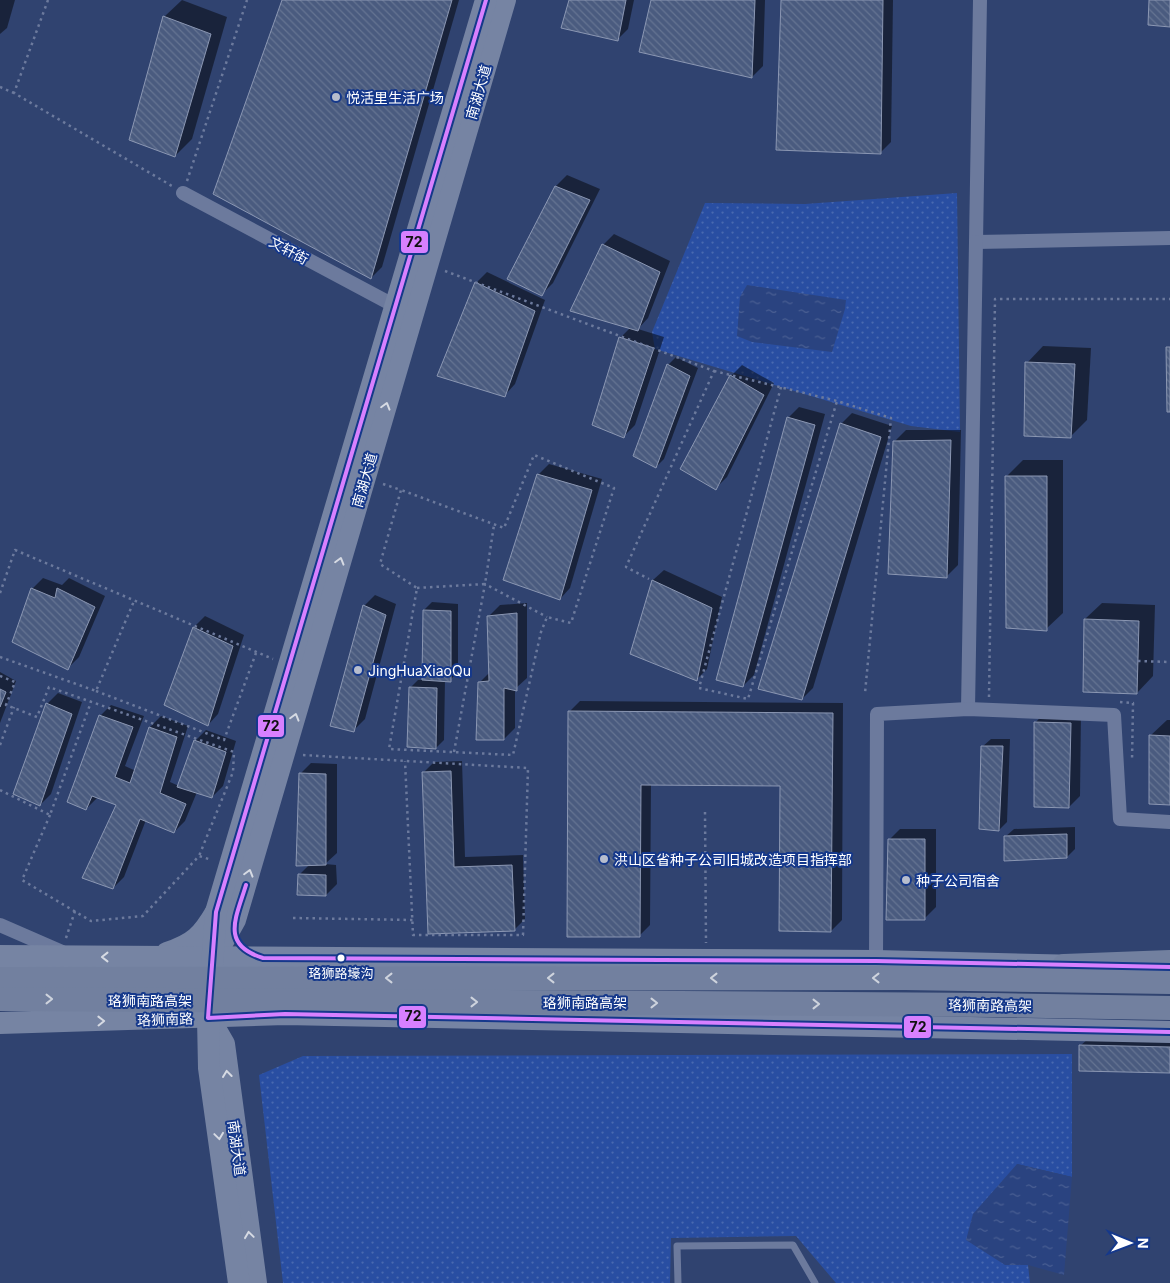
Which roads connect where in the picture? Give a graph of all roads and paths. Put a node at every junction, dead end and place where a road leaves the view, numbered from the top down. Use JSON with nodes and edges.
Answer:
{"nodes":[{"id":1,"x":48,"y":0,"type":"edge"},
{"id":2,"x":247,"y":0,"type":"edge"},
{"id":3,"x":486,"y":0,"type":"edge"},
{"id":4,"x":505,"y":0,"type":"edge"},
{"id":5,"x":980,"y":0,"type":"edge"},
{"id":6,"x":0,"y":87,"type":"edge"},
{"id":7,"x":14,"y":93,"type":"junction"},
{"id":8,"x":183,"y":193,"type":"junction"},
{"id":9,"x":1170,"y":238,"type":"edge"},
{"id":10,"x":976,"y":242,"type":"junction"},
{"id":11,"x":428,"y":264,"type":"junction"},
{"id":12,"x":1170,"y":299,"type":"edge"},
{"id":13,"x":395,"y":306,"type":"junction"},
{"id":14,"x":714,"y":371,"type":"junction"},
{"id":15,"x":781,"y":387,"type":"junction"},
{"id":16,"x":837,"y":401,"type":"junction"},
{"id":17,"x":364,"y":479,"type":"junction"},
{"id":18,"x":401,"y":490,"type":"junction"},
{"id":19,"x":494,"y":525,"type":"junction"},
{"id":20,"x":649,"y":579,"type":"dead end"},
{"id":21,"x":484,"y":584,"type":"junction"},
{"id":22,"x":417,"y":588,"type":"junction"},
{"id":23,"x":0,"y":592,"type":"edge"},
{"id":24,"x":134,"y":601,"type":"junction"},
{"id":25,"x":547,"y":616,"type":"junction"},
{"id":26,"x":256,"y":653,"type":"junction"},
{"id":27,"x":0,"y":657,"type":"edge"},
{"id":28,"x":1138,"y":661,"type":"dead end"},
{"id":29,"x":1170,"y":662,"type":"edge"},
{"id":30,"x":289,"y":664,"type":"junction"},
{"id":31,"x":0,"y":676,"type":"edge"},
{"id":32,"x":96,"y":691,"type":"junction"},
{"id":33,"x":865,"y":693,"type":"dead end"},
{"id":34,"x":998,"y":697,"type":"dead end"},
{"id":35,"x":91,"y":702,"type":"junction"},
{"id":36,"x":1114,"y":702,"type":"dead end"},
{"id":37,"x":14,"y":707,"type":"junction"},
{"id":38,"x":968,"y":709,"type":"junction"},
{"id":39,"x":0,"y":745,"type":"edge"},
{"id":40,"x":454,"y":752,"type":"junction"},
{"id":41,"x":284,"y":754,"type":"junction"},
{"id":42,"x":405,"y":761,"type":"junction"},
{"id":43,"x":1132,"y":770,"type":"dead end"},
{"id":44,"x":0,"y":790,"type":"edge"},
{"id":45,"x":705,"y":812,"type":"dead end"},
{"id":46,"x":50,"y":815,"type":"junction"},
{"id":47,"x":1170,"y":822,"type":"edge"},
{"id":48,"x":199,"y":856,"type":"junction"},
{"id":49,"x":229,"y":867,"type":"junction"},
{"id":50,"x":75,"y":911,"type":"junction"},
{"id":51,"x":226,"y":916,"type":"junction"},
{"id":52,"x":293,"y":918,"type":"dead end"},
{"id":53,"x":413,"y":920,"type":"junction"},
{"id":54,"x":0,"y":925,"type":"edge"},
{"id":55,"x":67,"y":954,"type":"junction"},
{"id":56,"x":0,"y":956,"type":"edge"},
{"id":57,"x":154,"y":957,"type":"junction"},
{"id":58,"x":214,"y":957,"type":"junction"},
{"id":59,"x":263,"y":958,"type":"junction"},
{"id":60,"x":706,"y":960,"type":"junction"},
{"id":61,"x":876,"y":961,"type":"junction"},
{"id":62,"x":1170,"y":962,"type":"edge"},
{"id":63,"x":1170,"y":967,"type":"edge"},
{"id":64,"x":905,"y":978,"type":"junction"},
{"id":65,"x":0,"y":979,"type":"edge"},
{"id":66,"x":1170,"y":982,"type":"edge"},
{"id":67,"x":0,"y":999,"type":"edge"},
{"id":68,"x":1170,"y":1008,"type":"edge"},
{"id":69,"x":284,"y":1014,"type":"junction"},
{"id":70,"x":208,"y":1018,"type":"junction"},
{"id":71,"x":0,"y":1023,"type":"edge"},
{"id":72,"x":1170,"y":1032,"type":"edge"},
{"id":73,"x":224,"y":1044,"type":"junction"},
{"id":74,"x":239,"y":1283,"type":"edge"},
{"id":75,"x":256,"y":1283,"type":"edge"},
{"id":76,"x":678,"y":1283,"type":"edge"},
{"id":77,"x":815,"y":1283,"type":"edge"}],
"edges":[{"from":1,"to":7,"type":"path"},
{"from":2,"to":8,"type":"path"},
{"from":3,"to":13,"type":"main road","name":"南湖大道"},
{"from":4,"to":11,"type":"main road","name":"南湖大道"},
{"from":5,"to":10,"type":"street"},
{"from":6,"to":7,"type":"path"},
{"from":7,"to":8,"type":"path"},
{"from":8,"to":13,"type":"street","name":"文轩街"},
{"from":9,"to":10,"type":"street"},
{"from":10,"to":38,"type":"street"},
{"from":11,"to":14,"type":"path"},
{"from":17,"to":11,"type":"main road","name":"南湖大道","one_way":true},
{"from":12,"to":34,"type":"path"},
{"from":13,"to":30,"type":"main road","name":"南湖大道"},
{"from":14,"to":15,"type":"path"},
{"from":14,"to":20,"type":"path"},
{"from":15,"to":16,"type":"path"},
{"from":15,"to":16,"type":"path"},
{"from":16,"to":33,"type":"path"},
{"from":17,"to":18,"type":"path"},
{"from":41,"to":17,"type":"main road","name":"南湖大道","one_way":true},
{"from":18,"to":19,"type":"path"},
{"from":18,"to":22,"type":"path"},
{"from":19,"to":21,"type":"path"},
{"from":19,"to":25,"type":"path"},
{"from":21,"to":22,"type":"path"},
{"from":21,"to":25,"type":"path"},
{"from":21,"to":40,"type":"path"},
{"from":22,"to":40,"type":"path"},
{"from":23,"to":24,"type":"path"},
{"from":24,"to":26,"type":"path"},
{"from":24,"to":32,"type":"path"},
{"from":25,"to":40,"type":"path"},
{"from":26,"to":30,"type":"path"},
{"from":26,"to":32,"type":"path"},
{"from":27,"to":32,"type":"path"},
{"from":28,"to":29,"type":"path"},
{"from":30,"to":49,"type":"main road","name":"南湖大道"},
{"from":31,"to":37,"type":"path"},
{"from":35,"to":37,"type":"path"},
{"from":35,"to":46,"type":"path"},
{"from":35,"to":48,"type":"path"},
{"from":36,"to":43,"type":"path"},
{"from":37,"to":39,"type":"path"},
{"from":38,"to":47,"type":"street"},
{"from":38,"to":61,"type":"street"},
{"from":41,"to":42,"type":"path"},
{"from":51,"to":41,"type":"main road","name":"南湖大道","one_way":true},
{"from":42,"to":53,"type":"path"},
{"from":42,"to":53,"type":"path"},
{"from":44,"to":46,"type":"path"},
{"from":45,"to":60,"type":"path"},
{"from":46,"to":50,"type":"path"},
{"from":48,"to":49,"type":"path"},
{"from":48,"to":50,"type":"path"},
{"from":49,"to":51,"type":"main road","name":"南湖大道"},
{"from":50,"to":55,"type":"path"},
{"from":51,"to":57,"type":"main road"},
{"from":51,"to":58,"type":"main road","name":"南湖大道"},
{"from":51,"to":59,"type":"main road"},
{"from":52,"to":53,"type":"path"},
{"from":54,"to":55,"type":"street"},
{"from":55,"to":56,"type":"main road"},
{"from":57,"to":55,"type":"main road","one_way":true},
{"from":57,"to":58,"type":"main road"},
{"from":58,"to":59,"type":"main road"},
{"from":58,"to":70,"type":"main road","name":"南湖大道"},
{"from":59,"to":60,"type":"main road"},
{"from":60,"to":61,"type":"main road"},
{"from":61,"to":63,"type":"main road"},
{"from":62,"to":64,"type":"highway"},
{"from":64,"to":65,"type":"highway","name":"珞狮南路高架","one_way":true},
{"from":64,"to":66,"type":"highway","name":"珞狮南路高架"},
{"from":67,"to":68,"type":"highway","name":"珞狮南路高架","one_way":true},
{"from":69,"to":70,"type":"main road","name":"珞狮南路"},
{"from":69,"to":72,"type":"main road","name":"珞狮南路"},
{"from":69,"to":73,"type":"main road"},
{"from":71,"to":70,"type":"main road","name":"珞狮南路","one_way":true},
{"from":70,"to":73,"type":"main road","name":"南湖大道"},
{"from":70,"to":74,"type":"main road","name":"南湖大道","one_way":true},
{"from":75,"to":73,"type":"main road","name":"南湖大道","one_way":true},
{"from":76,"to":77,"type":"lane"}]}
